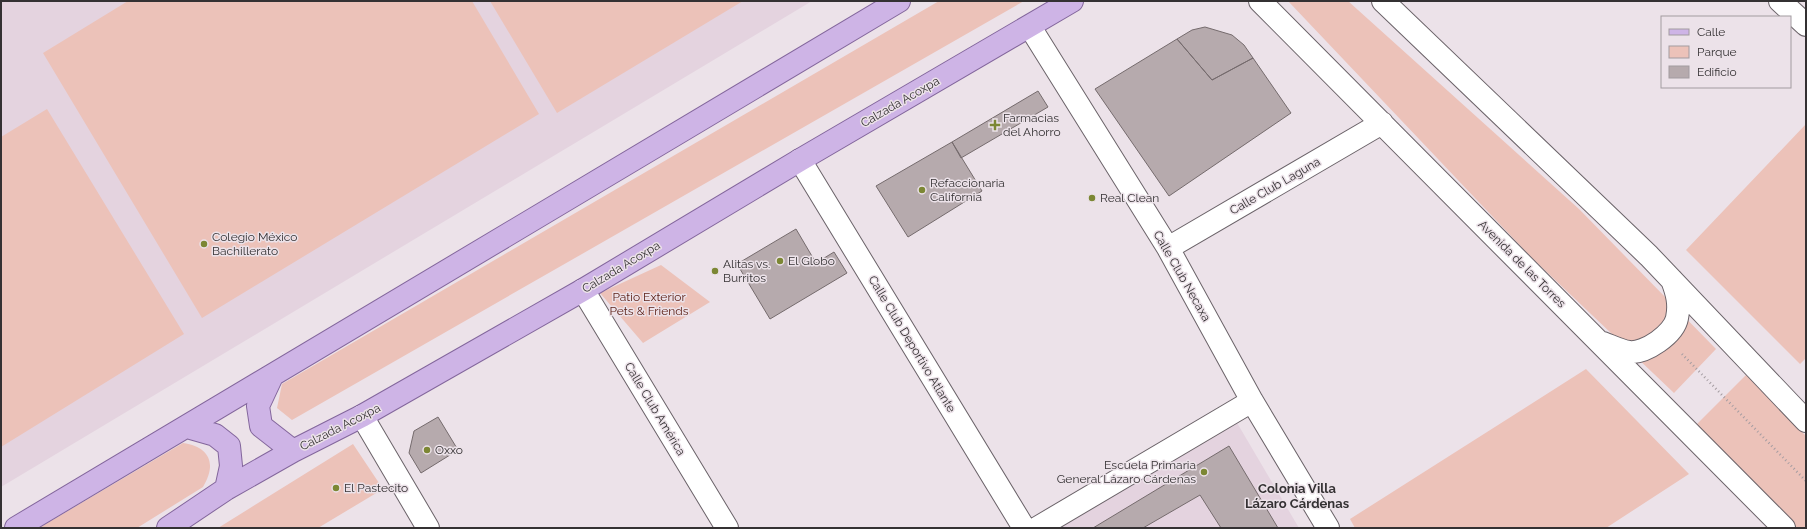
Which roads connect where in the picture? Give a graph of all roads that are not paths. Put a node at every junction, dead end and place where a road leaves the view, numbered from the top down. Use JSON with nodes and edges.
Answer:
{"nodes":[{"id":1,"x":899,"y":1,"type":"edge"},
{"id":2,"x":1072,"y":1,"type":"edge"},
{"id":3,"x":1260,"y":1,"type":"edge"},
{"id":4,"x":1382,"y":1,"type":"edge"},
{"id":5,"x":1780,"y":1,"type":"edge"},
{"id":6,"x":1806,"y":25,"type":"edge"},
{"id":7,"x":1030,"y":27,"type":"junction"},
{"id":8,"x":1382,"y":123,"type":"junction"},
{"id":9,"x":800,"y":160,"type":"junction"},
{"id":10,"x":1168,"y":248,"type":"junction"},
{"id":11,"x":1672,"y":280,"type":"junction"},
{"id":12,"x":583,"y":290,"type":"junction"},
{"id":13,"x":1598,"y":341,"type":"junction"},
{"id":14,"x":272,"y":376,"type":"junction"},
{"id":15,"x":1252,"y":401,"type":"junction"},
{"id":16,"x":362,"y":416,"type":"junction"},
{"id":17,"x":1806,"y":421,"type":"edge"},
{"id":18,"x":187,"y":427,"type":"junction"},
{"id":19,"x":293,"y":451,"type":"junction"},
{"id":20,"x":226,"y":489,"type":"junction"},
{"id":21,"x":16,"y":528,"type":"edge"},
{"id":22,"x":168,"y":528,"type":"edge"},
{"id":23,"x":428,"y":528,"type":"edge"},
{"id":24,"x":727,"y":528,"type":"edge"},
{"id":25,"x":1024,"y":528,"type":"edge"},
{"id":26,"x":1037,"y":528,"type":"edge"},
{"id":27,"x":1328,"y":528,"type":"edge"},
{"id":28,"x":1784,"y":528,"type":"edge"}],
"edges":[{"from":1,"to":14,"type":"main road"},
{"from":2,"to":7,"type":"main road","name":"Calzada Acoxpa"},
{"from":3,"to":8,"type":"street","name":"Avenida de las Torres"},
{"from":4,"to":11,"type":"street"},
{"from":5,"to":6,"type":"street"},
{"from":7,"to":9,"type":"main road","name":"Calzada Acoxpa"},
{"from":7,"to":10,"type":"street","name":"Calle Club Necaxa"},
{"from":8,"to":10,"type":"street","name":"Calle Club Laguna"},
{"from":8,"to":13,"type":"street","name":"Avenida de las Torres"},
{"from":9,"to":12,"type":"main road","name":"Calzada Acoxpa"},
{"from":9,"to":25,"type":"street","name":"Calle Club Deportivo Atlante"},
{"from":10,"to":15,"type":"street","name":"Calle Club Necaxa"},
{"from":11,"to":13,"type":"street"},
{"from":11,"to":17,"type":"street"},
{"from":12,"to":16,"type":"main road","name":"Calzada Acoxpa"},
{"from":12,"to":24,"type":"street","name":"Calle Club América"},
{"from":13,"to":28,"type":"street","name":"Avenida de las Torres"},
{"from":14,"to":18,"type":"main road"},
{"from":14,"to":19,"type":"main road"},
{"from":15,"to":26,"type":"street"},
{"from":15,"to":27,"type":"street","name":"Calle Club Necaxa"},
{"from":16,"to":19,"type":"main road","name":"Calzada Acoxpa"},
{"from":16,"to":23,"type":"street"},
{"from":18,"to":20,"type":"main road"},
{"from":18,"to":21,"type":"main road"},
{"from":19,"to":20,"type":"main road","name":"Calzada Acoxpa"},
{"from":20,"to":22,"type":"main road","name":"Calzada Acoxpa"}]}
